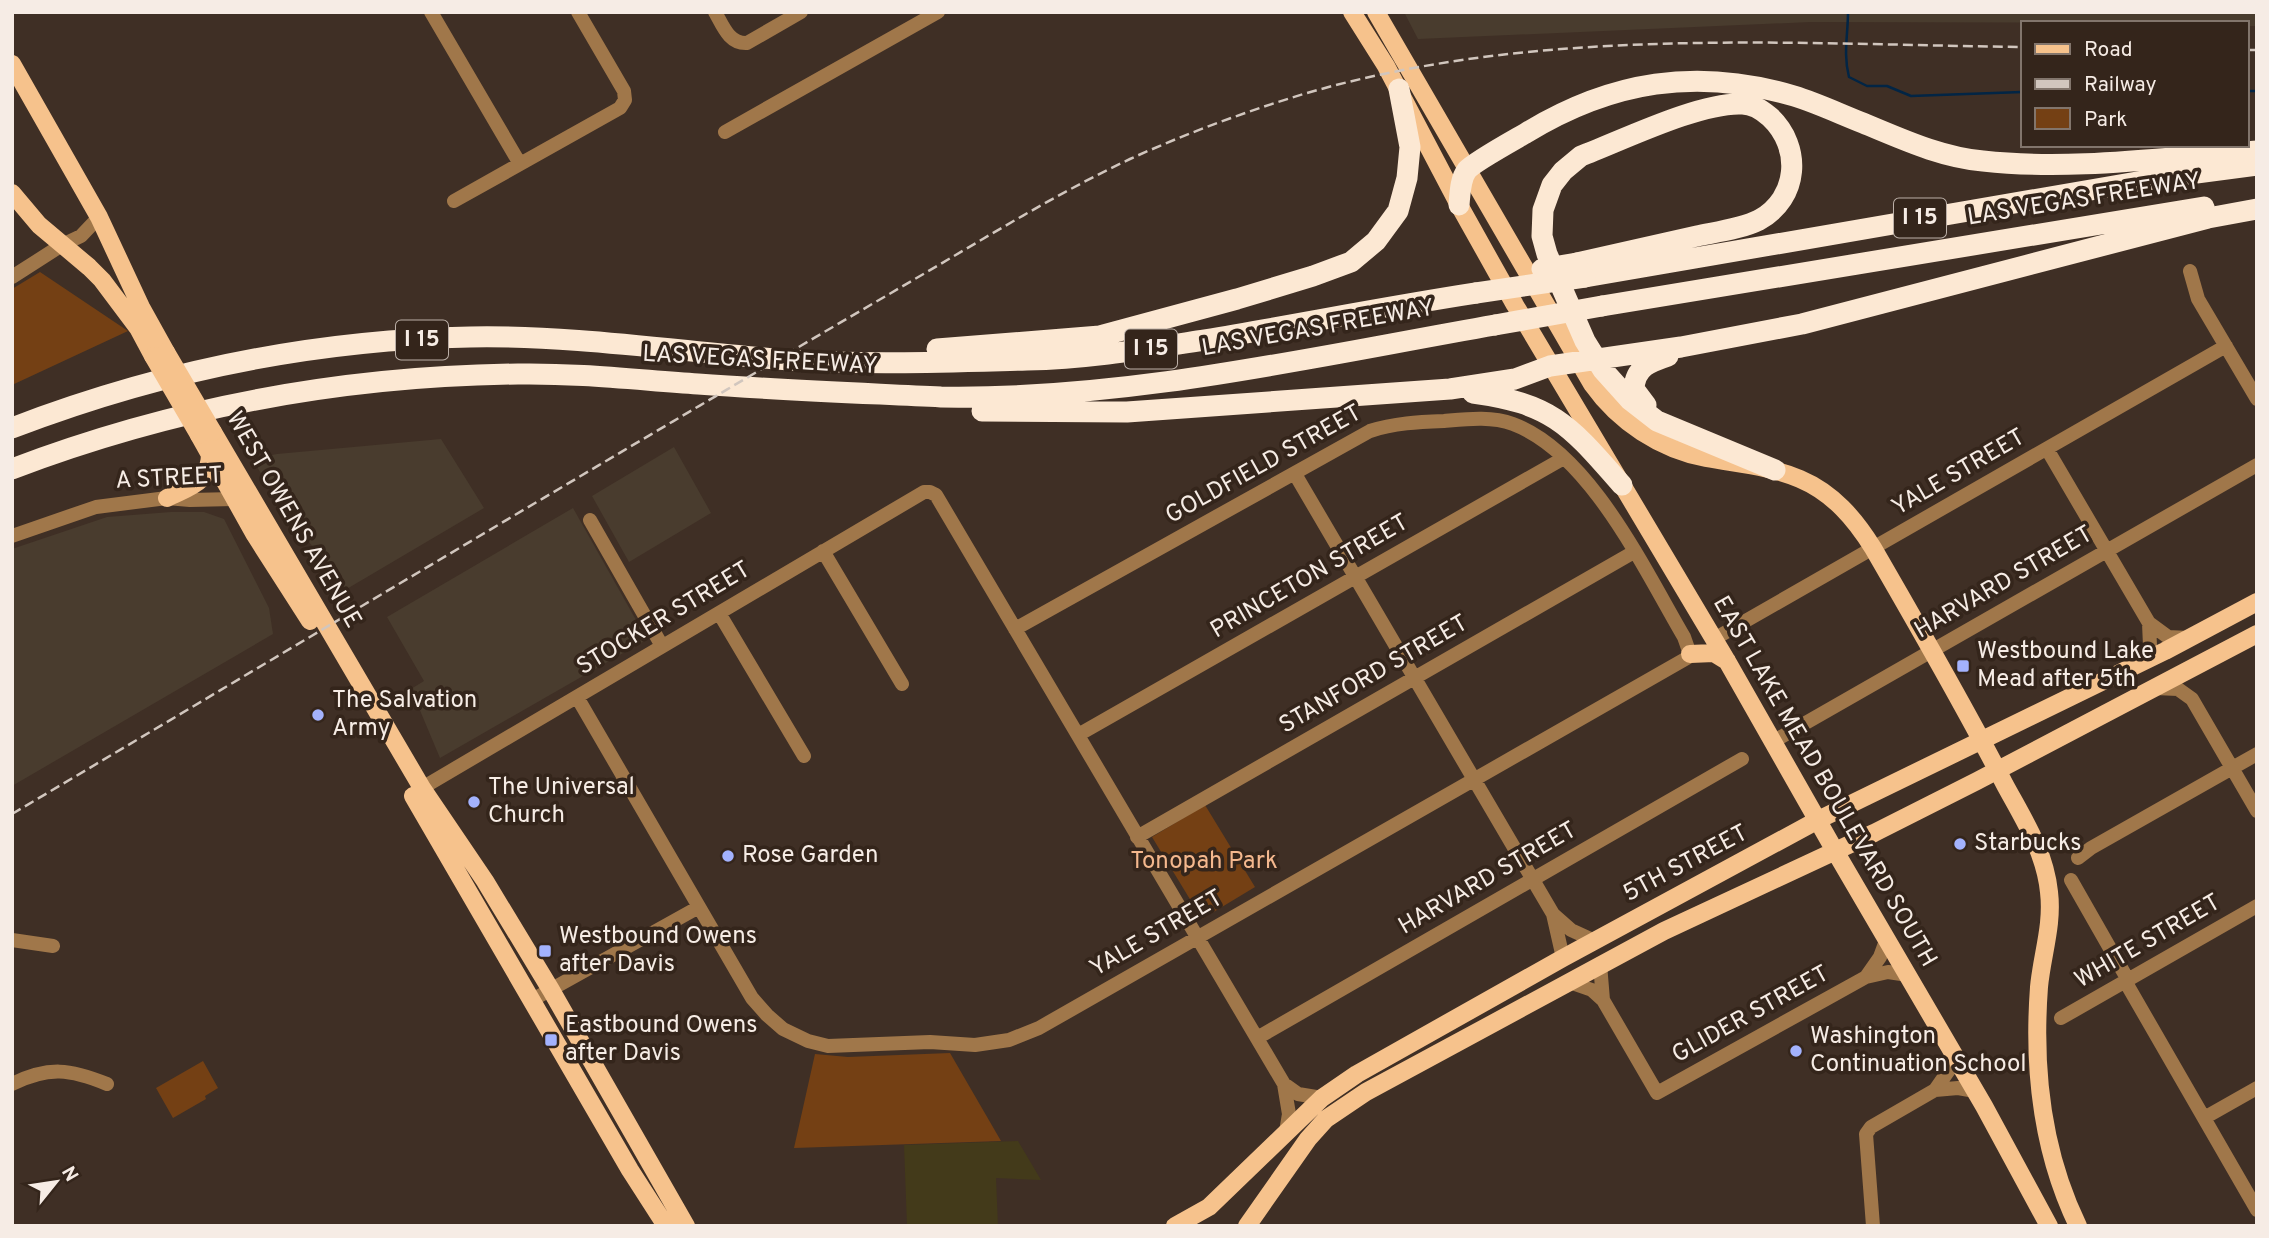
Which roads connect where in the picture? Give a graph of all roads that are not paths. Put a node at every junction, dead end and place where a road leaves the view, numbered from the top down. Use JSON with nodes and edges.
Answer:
{"nodes":[{"id":1,"x":431,"y":12,"type":"edge"},
{"id":2,"x":578,"y":12,"type":"edge"},
{"id":3,"x":715,"y":12,"type":"edge"},
{"id":4,"x":801,"y":12,"type":"edge"},
{"id":5,"x":938,"y":12,"type":"edge"},
{"id":6,"x":1352,"y":12,"type":"edge"},
{"id":7,"x":1376,"y":12,"type":"edge"},
{"id":8,"x":15,"y":76,"type":"edge"},
{"id":9,"x":1399,"y":89,"type":"junction"},
{"id":10,"x":724,"y":132,"type":"dead end"},
{"id":11,"x":2257,"y":151,"type":"edge"},
{"id":12,"x":520,"y":164,"type":"junction"},
{"id":13,"x":2257,"y":165,"type":"edge"},
{"id":14,"x":1467,"y":169,"type":"junction"},
{"id":15,"x":12,"y":193,"type":"edge"},
{"id":16,"x":454,"y":201,"type":"dead end"},
{"id":17,"x":2257,"y":201,"type":"edge"},
{"id":18,"x":1459,"y":205,"type":"junction"},
{"id":19,"x":2257,"y":209,"type":"edge"},
{"id":20,"x":99,"y":217,"type":"junction"},
{"id":21,"x":62,"y":246,"type":"junction"},
{"id":22,"x":1581,"y":270,"type":"junction"},
{"id":23,"x":2190,"y":271,"type":"dead end"},
{"id":24,"x":12,"y":277,"type":"edge"},
{"id":25,"x":2226,"y":346,"type":"junction"},
{"id":26,"x":1681,"y":347,"type":"junction"},
{"id":27,"x":160,"y":354,"type":"junction"},
{"id":28,"x":1588,"y":361,"type":"junction"},
{"id":29,"x":841,"y":362,"type":"junction"},
{"id":30,"x":1550,"y":366,"type":"junction"},
{"id":31,"x":1450,"y":389,"type":"junction"},
{"id":32,"x":941,"y":397,"type":"junction"},
{"id":33,"x":2257,"y":398,"type":"edge"},
{"id":34,"x":177,"y":416,"type":"junction"},
{"id":35,"x":12,"y":428,"type":"edge"},
{"id":36,"x":1678,"y":430,"type":"junction"},
{"id":37,"x":206,"y":433,"type":"junction"},
{"id":38,"x":2047,"y":449,"type":"junction"},
{"id":39,"x":210,"y":453,"type":"junction"},
{"id":40,"x":1564,"y":458,"type":"junction"},
{"id":41,"x":2257,"y":465,"type":"edge"},
{"id":42,"x":12,"y":469,"type":"edge"},
{"id":43,"x":1775,"y":470,"type":"junction"},
{"id":44,"x":1295,"y":474,"type":"junction"},
{"id":45,"x":12,"y":483,"type":"edge"},
{"id":46,"x":1622,"y":485,"type":"junction"},
{"id":47,"x":241,"y":496,"type":"junction"},
{"id":48,"x":167,"y":498,"type":"junction"},
{"id":49,"x":590,"y":520,"type":"dead end"},
{"id":50,"x":12,"y":537,"type":"edge"},
{"id":51,"x":1873,"y":548,"type":"junction"},
{"id":52,"x":823,"y":551,"type":"junction"},
{"id":53,"x":2106,"y":551,"type":"junction"},
{"id":54,"x":1634,"y":552,"type":"junction"},
{"id":55,"x":1355,"y":577,"type":"junction"},
{"id":56,"x":2257,"y":602,"type":"edge"},
{"id":57,"x":719,"y":613,"type":"junction"},
{"id":58,"x":2149,"y":623,"type":"junction"},
{"id":59,"x":1015,"y":629,"type":"junction"},
{"id":60,"x":2257,"y":634,"type":"edge"},
{"id":61,"x":2190,"y":638,"type":"junction"},
{"id":62,"x":1714,"y":639,"type":"junction"},
{"id":63,"x":662,"y":646,"type":"junction"},
{"id":64,"x":1932,"y":651,"type":"junction"},
{"id":65,"x":1690,"y":654,"type":"junction"},
{"id":66,"x":1727,"y":661,"type":"junction"},
{"id":67,"x":2205,"y":661,"type":"junction"},
{"id":68,"x":2137,"y":664,"type":"junction"},
{"id":69,"x":1414,"y":678,"type":"junction"},
{"id":70,"x":902,"y":684,"type":"dead end"},
{"id":71,"x":2149,"y":689,"type":"junction"},
{"id":72,"x":577,"y":697,"type":"junction"},
{"id":73,"x":2195,"y":704,"type":"junction"},
{"id":74,"x":1078,"y":736,"type":"junction"},
{"id":75,"x":1983,"y":739,"type":"junction"},
{"id":76,"x":1774,"y":741,"type":"junction"},
{"id":77,"x":2257,"y":754,"type":"edge"},
{"id":78,"x":804,"y":756,"type":"dead end"},
{"id":79,"x":1742,"y":760,"type":"dead end"},
{"id":80,"x":2232,"y":768,"type":"junction"},
{"id":81,"x":1998,"y":770,"type":"junction"},
{"id":82,"x":1473,"y":780,"type":"junction"},
{"id":83,"x":422,"y":788,"type":"junction"},
{"id":84,"x":2257,"y":811,"type":"edge"},
{"id":85,"x":1818,"y":820,"type":"junction"},
{"id":86,"x":1137,"y":837,"type":"junction"},
{"id":87,"x":1835,"y":851,"type":"junction"},
{"id":88,"x":2078,"y":858,"type":"dead end"},
{"id":89,"x":1532,"y":879,"type":"junction"},
{"id":90,"x":2071,"y":880,"type":"dead end"},
{"id":91,"x":477,"y":886,"type":"junction"},
{"id":92,"x":2257,"y":906,"type":"edge"},
{"id":93,"x":699,"y":907,"type":"junction"},
{"id":94,"x":1553,"y":914,"type":"junction"},
{"id":95,"x":1198,"y":937,"type":"junction"},
{"id":96,"x":1887,"y":939,"type":"junction"},
{"id":97,"x":12,"y":940,"type":"edge"},
{"id":98,"x":1595,"y":941,"type":"junction"},
{"id":99,"x":53,"y":946,"type":"dead end"},
{"id":100,"x":1563,"y":958,"type":"junction"},
{"id":101,"x":1600,"y":964,"type":"junction"},
{"id":102,"x":1908,"y":975,"type":"junction"},
{"id":103,"x":1866,"y":977,"type":"junction"},
{"id":104,"x":2127,"y":981,"type":"junction"},
{"id":105,"x":1569,"y":982,"type":"junction"},
{"id":106,"x":542,"y":995,"type":"junction"},
{"id":107,"x":1603,"y":1000,"type":"junction"},
{"id":108,"x":1456,"y":1018,"type":"junction"},
{"id":109,"x":2061,"y":1018,"type":"dead end"},
{"id":110,"x":1257,"y":1038,"type":"junction"},
{"id":111,"x":1455,"y":1045,"type":"junction"},
{"id":112,"x":1954,"y":1054,"type":"junction"},
{"id":113,"x":12,"y":1084,"type":"edge"},
{"id":114,"x":107,"y":1084,"type":"dead end"},
{"id":115,"x":1283,"y":1084,"type":"junction"},
{"id":116,"x":2257,"y":1088,"type":"edge"},
{"id":117,"x":1935,"y":1090,"type":"junction"},
{"id":118,"x":1975,"y":1091,"type":"junction"},
{"id":119,"x":1321,"y":1098,"type":"junction"},
{"id":120,"x":2204,"y":1118,"type":"junction"},
{"id":121,"x":1286,"y":1132,"type":"junction"},
{"id":122,"x":2257,"y":1210,"type":"edge"},
{"id":123,"x":666,"y":1226,"type":"edge"},
{"id":124,"x":686,"y":1226,"type":"edge"},
{"id":125,"x":1175,"y":1226,"type":"edge"},
{"id":126,"x":1247,"y":1226,"type":"edge"},
{"id":127,"x":1873,"y":1226,"type":"edge"},
{"id":128,"x":2049,"y":1226,"type":"edge"},
{"id":129,"x":2078,"y":1226,"type":"edge"}],
"edges":[{"from":1,"to":12,"type":"street"},
{"from":2,"to":12,"type":"street"},
{"from":3,"to":4,"type":"street"},
{"from":5,"to":10,"type":"street"},
{"from":6,"to":9,"type":"main road","name":"EAST LAKE MEAD BOULEVARD SOUTH"},
{"from":7,"to":14,"type":"main road"},
{"from":8,"to":20,"type":"main road","name":"WEST OWENS AVENUE"},
{"from":9,"to":18,"type":"main road","name":"EAST LAKE MEAD BOULEVARD SOUTH"},
{"from":9,"to":29,"type":"highway"},
{"from":11,"to":14,"type":"highway"},
{"from":12,"to":16,"type":"street"},
{"from":13,"to":22,"type":"highway","name":"LAS VEGAS FREEWAY","number":"I 15"},
{"from":14,"to":18,"type":"highway"},
{"from":14,"to":28,"type":"main road"},
{"from":15,"to":21,"type":"main road","name":"WEST OWENS AVENUE"},
{"from":17,"to":32,"type":"highway","name":"LAS VEGAS FREEWAY","number":"I 15","bridge":true},
{"from":18,"to":30,"type":"main road","name":"EAST LAKE MEAD BOULEVARD SOUTH"},
{"from":19,"to":26,"type":"highway"},
{"from":20,"to":21,"type":"street"},
{"from":20,"to":27,"type":"main road","name":"WEST OWENS AVENUE"},
{"from":21,"to":24,"type":"street"},
{"from":21,"to":27,"type":"main road","name":"WEST OWENS AVENUE"},
{"from":22,"to":28,"type":"highway"},
{"from":22,"to":29,"type":"highway","name":"LAS VEGAS FREEWAY","number":"I 15","bridge":true},
{"from":23,"to":25,"type":"street"},
{"from":25,"to":33,"type":"street"},
{"from":25,"to":38,"type":"street","name":"YALE STREET"},
{"from":26,"to":28,"type":"highway"},
{"from":26,"to":36,"type":"highway"},
{"from":27,"to":37,"type":"main road","name":"WEST OWENS AVENUE","bridge":true},
{"from":28,"to":30,"type":"highway"},
{"from":28,"to":36,"type":"highway"},
{"from":28,"to":43,"type":"main road"},
{"from":29,"to":35,"type":"highway","name":"LAS VEGAS FREEWAY","number":"I 15"},
{"from":30,"to":31,"type":"highway"},
{"from":30,"to":46,"type":"main road","name":"EAST LAKE MEAD BOULEVARD SOUTH"},
{"from":31,"to":32,"type":"highway"},
{"from":31,"to":46,"type":"highway"},
{"from":32,"to":34,"type":"highway","name":"LAS VEGAS FREEWAY","number":"I 15"},
{"from":34,"to":42,"type":"highway","name":"LAS VEGAS FREEWAY","number":"I 15"},
{"from":34,"to":45,"type":"highway"},
{"from":36,"to":43,"type":"highway"},
{"from":37,"to":39,"type":"main road","name":"WEST OWENS AVENUE"},
{"from":37,"to":47,"type":"main road","name":"WEST OWENS AVENUE"},
{"from":38,"to":51,"type":"street","name":"YALE STREET"},
{"from":38,"to":53,"type":"street"},
{"from":39,"to":47,"type":"main road","name":"WEST OWENS AVENUE"},
{"from":39,"to":48,"type":"main road"},
{"from":40,"to":44,"type":"street","name":"GOLDFIELD STREET"},
{"from":40,"to":54,"type":"street","name":"GOLDFIELD STREET"},
{"from":40,"to":55,"type":"street","name":"PRINCETON STREET"},
{"from":41,"to":53,"type":"street","name":"HARVARD STREET"},
{"from":43,"to":51,"type":"main road"},
{"from":44,"to":55,"type":"street"},
{"from":44,"to":59,"type":"street","name":"GOLDFIELD STREET"},
{"from":46,"to":62,"type":"main road","name":"EAST LAKE MEAD BOULEVARD SOUTH"},
{"from":47,"to":48,"type":"street","name":"A STREET"},
{"from":47,"to":83,"type":"main road","name":"WEST OWENS AVENUE"},
{"from":47,"to":91,"type":"main road","name":"WEST OWENS AVENUE"},
{"from":48,"to":50,"type":"street","name":"A STREET"},
{"from":49,"to":63,"type":"street"},
{"from":51,"to":62,"type":"street","name":"YALE STREET"},
{"from":51,"to":64,"type":"main road"},
{"from":52,"to":57,"type":"street","name":"STOCKER STREET"},
{"from":52,"to":59,"type":"street","name":"STOCKER STREET"},
{"from":52,"to":70,"type":"street"},
{"from":53,"to":58,"type":"street"},
{"from":53,"to":64,"type":"street","name":"HARVARD STREET"},
{"from":54,"to":65,"type":"street","name":"GOLDFIELD STREET"},
{"from":54,"to":69,"type":"street","name":"STANFORD STREET"},
{"from":55,"to":69,"type":"street"},
{"from":55,"to":74,"type":"street","name":"PRINCETON STREET"},
{"from":56,"to":61,"type":"main road","name":"5TH STREET"},
{"from":57,"to":63,"type":"street","name":"STOCKER STREET"},
{"from":57,"to":78,"type":"street"},
{"from":58,"to":61,"type":"street"},
{"from":58,"to":68,"type":"street"},
{"from":59,"to":74,"type":"street"},
{"from":60,"to":67,"type":"main road","name":"5TH STREET"},
{"from":61,"to":68,"type":"main road","name":"5TH STREET"},
{"from":62,"to":66,"type":"main road","name":"EAST LAKE MEAD BOULEVARD SOUTH"},
{"from":63,"to":72,"type":"street","name":"STOCKER STREET"},
{"from":64,"to":75,"type":"main road"},
{"from":64,"to":76,"type":"street","name":"HARVARD STREET"},
{"from":65,"to":66,"type":"main road"},
{"from":65,"to":82,"type":"street","name":"YALE STREET"},
{"from":66,"to":76,"type":"main road","name":"EAST LAKE MEAD BOULEVARD SOUTH"},
{"from":67,"to":71,"type":"main road","name":"5TH STREET"},
{"from":67,"to":73,"type":"street"},
{"from":68,"to":75,"type":"main road","name":"5TH STREET"},
{"from":69,"to":82,"type":"street"},
{"from":69,"to":86,"type":"street","name":"STANFORD STREET"},
{"from":71,"to":73,"type":"street"},
{"from":71,"to":81,"type":"main road","name":"5TH STREET"},
{"from":72,"to":83,"type":"street","name":"STOCKER STREET"},
{"from":72,"to":93,"type":"street"},
{"from":73,"to":80,"type":"street"},
{"from":74,"to":86,"type":"street"},
{"from":75,"to":81,"type":"main road"},
{"from":75,"to":85,"type":"main road","name":"5TH STREET"},
{"from":76,"to":85,"type":"main road","name":"EAST LAKE MEAD BOULEVARD SOUTH"},
{"from":77,"to":80,"type":"street"},
{"from":79,"to":89,"type":"street","name":"HARVARD STREET"},
{"from":80,"to":84,"type":"street"},
{"from":80,"to":88,"type":"street"},
{"from":81,"to":87,"type":"main road","name":"5TH STREET"},
{"from":81,"to":129,"type":"main road"},
{"from":82,"to":89,"type":"street"},
{"from":82,"to":95,"type":"street","name":"YALE STREET"},
{"from":83,"to":91,"type":"main road","name":"WEST OWENS AVENUE"},
{"from":85,"to":87,"type":"main road","name":"EAST LAKE MEAD BOULEVARD SOUTH"},
{"from":85,"to":98,"type":"main road","name":"5TH STREET"},
{"from":86,"to":95,"type":"street"},
{"from":87,"to":96,"type":"main road","name":"EAST LAKE MEAD BOULEVARD SOUTH"},
{"from":87,"to":101,"type":"main road","name":"5TH STREET"},
{"from":89,"to":94,"type":"street"},
{"from":89,"to":110,"type":"street","name":"HARVARD STREET"},
{"from":90,"to":104,"type":"street"},
{"from":91,"to":106,"type":"main road","name":"WEST OWENS AVENUE"},
{"from":92,"to":104,"type":"street","name":"WHITE STREET"},
{"from":93,"to":95,"type":"street","name":"YALE STREET"},
{"from":93,"to":106,"type":"street"},
{"from":94,"to":98,"type":"street"},
{"from":94,"to":100,"type":"street"},
{"from":95,"to":110,"type":"street"},
{"from":96,"to":102,"type":"main road","name":"EAST LAKE MEAD BOULEVARD SOUTH"},
{"from":96,"to":103,"type":"street","name":"GLIDER STREET"},
{"from":97,"to":99,"type":"street"},
{"from":98,"to":100,"type":"main road","name":"5TH STREET"},
{"from":100,"to":108,"type":"main road","name":"5TH STREET"},
{"from":101,"to":105,"type":"main road","name":"5TH STREET"},
{"from":101,"to":107,"type":"street"},
{"from":102,"to":103,"type":"street","name":"GLIDER STREET"},
{"from":102,"to":112,"type":"main road","name":"EAST LAKE MEAD BOULEVARD SOUTH"},
{"from":103,"to":107,"type":"street","name":"GLIDER STREET"},
{"from":104,"to":109,"type":"street","name":"WHITE STREET"},
{"from":104,"to":120,"type":"street"},
{"from":105,"to":107,"type":"street"},
{"from":105,"to":111,"type":"main road","name":"5TH STREET"},
{"from":106,"to":123,"type":"main road"},
{"from":106,"to":124,"type":"main road"},
{"from":108,"to":111,"type":"main road"},
{"from":108,"to":119,"type":"main road","name":"5TH STREET"},
{"from":110,"to":115,"type":"street"},
{"from":111,"to":126,"type":"main road","name":"5TH STREET"},
{"from":112,"to":117,"type":"street"},
{"from":112,"to":118,"type":"main road","name":"EAST LAKE MEAD BOULEVARD SOUTH"},
{"from":113,"to":114,"type":"street"},
{"from":115,"to":119,"type":"street"},
{"from":115,"to":121,"type":"street"},
{"from":116,"to":120,"type":"street"},
{"from":117,"to":118,"type":"street"},
{"from":117,"to":127,"type":"street"},
{"from":118,"to":128,"type":"main road","name":"EAST LAKE MEAD BOULEVARD SOUTH"},
{"from":119,"to":121,"type":"main road","name":"5TH STREET"},
{"from":120,"to":122,"type":"street"},
{"from":121,"to":125,"type":"main road","name":"5TH STREET"}]}
